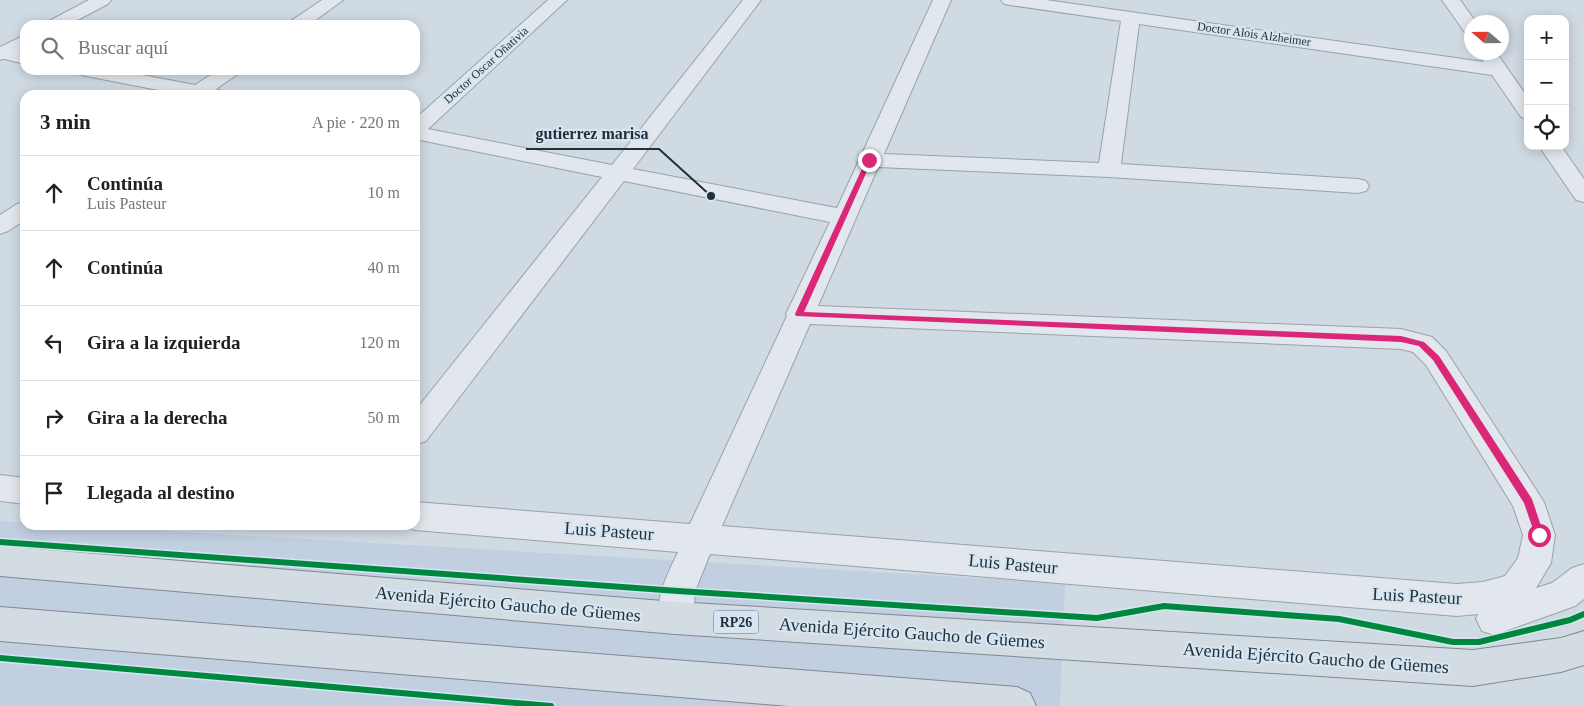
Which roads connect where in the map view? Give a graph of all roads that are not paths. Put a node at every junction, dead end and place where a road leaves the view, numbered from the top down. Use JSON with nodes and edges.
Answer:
{"nodes":[{"id":1,"x":102,"y":0,"type":"edge"},
{"id":2,"x":334,"y":0,"type":"edge"},
{"id":3,"x":558,"y":0,"type":"edge"},
{"id":4,"x":752,"y":0,"type":"edge"},
{"id":5,"x":942,"y":0,"type":"edge"},
{"id":6,"x":1010,"y":0,"type":"edge"},
{"id":7,"x":1452,"y":0,"type":"edge"},
{"id":8,"x":1132,"y":17,"type":"junction"},
{"id":9,"x":1464,"y":18,"type":"edge"},
{"id":10,"x":64,"y":20,"type":"edge"},
{"id":11,"x":304,"y":20,"type":"edge"},
{"id":12,"x":20,"y":44,"type":"edge"},
{"id":13,"x":1,"y":54,"type":"edge"},
{"id":14,"x":20,"y":57,"type":"edge"},
{"id":15,"x":1491,"y":60,"type":"edge"},
{"id":16,"x":1498,"y":70,"type":"junction"},
{"id":17,"x":110,"y":75,"type":"edge"},
{"id":18,"x":225,"y":75,"type":"edge"},
{"id":19,"x":183,"y":90,"type":"edge"},
{"id":20,"x":207,"y":90,"type":"edge"},
{"id":21,"x":1524,"y":107,"type":"edge"},
{"id":22,"x":420,"y":127,"type":"edge"},
{"id":23,"x":420,"y":133,"type":"edge"},
{"id":24,"x":1553,"y":150,"type":"edge"},
{"id":25,"x":869,"y":160,"type":"junction"},
{"id":26,"x":1109,"y":170,"type":"junction"},
{"id":27,"x":618,"y":172,"type":"junction"},
{"id":28,"x":1358,"y":186,"type":"dead end"},
{"id":29,"x":1584,"y":195,"type":"edge"},
{"id":30,"x":20,"y":212,"type":"edge"},
{"id":31,"x":843,"y":217,"type":"junction"},
{"id":32,"x":0,"y":226,"type":"edge"},
{"id":33,"x":799,"y":314,"type":"junction"},
{"id":34,"x":420,"y":427,"type":"edge"},
{"id":35,"x":420,"y":516,"type":"edge"},
{"id":36,"x":700,"y":538,"type":"junction"},
{"id":37,"x":0,"y":561,"type":"edge"},
{"id":38,"x":1584,"y":579,"type":"edge"},
{"id":39,"x":675,"y":618,"type":"junction"},
{"id":40,"x":1494,"y":619,"type":"dead end"},
{"id":41,"x":0,"y":624,"type":"edge"},
{"id":42,"x":1584,"y":648,"type":"edge"},
{"id":43,"x":1016,"y":706,"type":"edge"}],
"edges":[{"from":1,"to":10,"type":"street"},
{"from":2,"to":11,"type":"street"},
{"from":3,"to":22,"type":"street","name":"Doctor Oscar Oñativia"},
{"from":4,"to":27,"type":"street"},
{"from":5,"to":25,"type":"street"},
{"from":6,"to":8,"type":"street","name":"Doctor Alois Alzheimer"},
{"from":7,"to":9,"type":"street"},
{"from":8,"to":16,"type":"street","name":"Doctor Alois Alzheimer"},
{"from":8,"to":26,"type":"street"},
{"from":12,"to":13,"type":"street"},
{"from":13,"to":14,"type":"street"},
{"from":15,"to":16,"type":"street"},
{"from":16,"to":21,"type":"street"},
{"from":17,"to":19,"type":"street"},
{"from":18,"to":20,"type":"street"},
{"from":23,"to":27,"type":"street"},
{"from":24,"to":29,"type":"street"},
{"from":25,"to":26,"type":"street"},
{"from":25,"to":31,"type":"street"},
{"from":26,"to":28,"type":"street"},
{"from":27,"to":31,"type":"street"},
{"from":27,"to":34,"type":"street"},
{"from":30,"to":32,"type":"street"},
{"from":31,"to":33,"type":"street"},
{"from":33,"to":36,"type":"street"},
{"from":33,"to":36,"type":"street","name":"Luis Pasteur"},
{"from":35,"to":36,"type":"street","name":"Luis Pasteur"},
{"from":36,"to":39,"type":"street"},
{"from":37,"to":39,"type":"main road","name":"Avenida Ejército Gaucho de Güemes","number":"RP26"},
{"from":38,"to":40,"type":"street"},
{"from":39,"to":42,"type":"main road","name":"Avenida Ejército Gaucho de Güemes","number":"RP26"},
{"from":41,"to":43,"type":"main road"}]}
